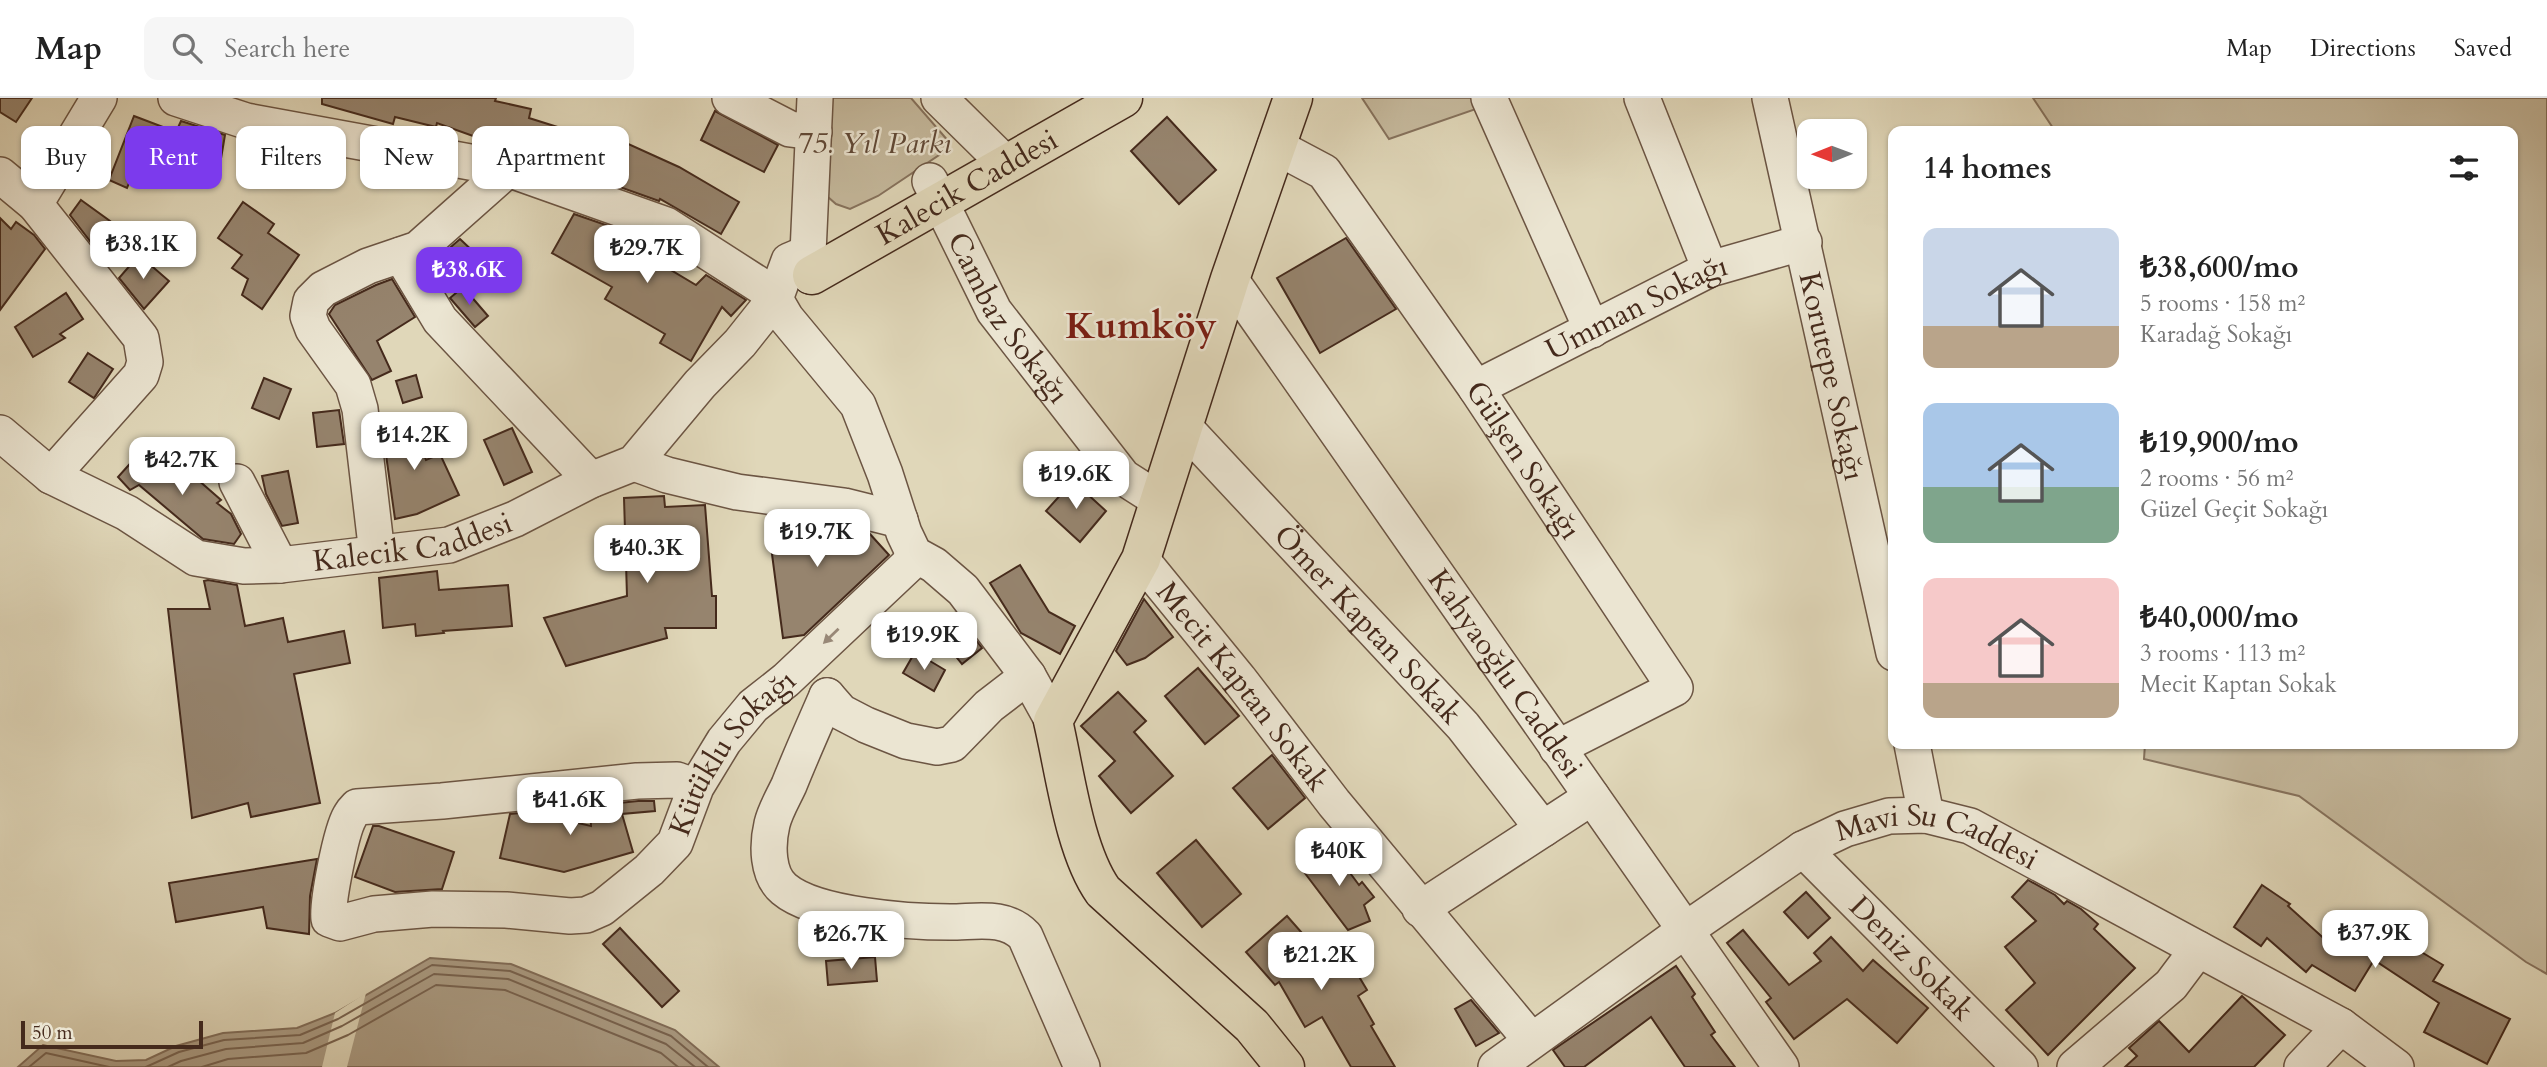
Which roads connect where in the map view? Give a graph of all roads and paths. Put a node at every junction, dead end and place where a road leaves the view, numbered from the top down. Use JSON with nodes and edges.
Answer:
{"nodes":[{"id":1,"x":99,"y":98,"type":"edge"},
{"id":2,"x":176,"y":98,"type":"edge"},
{"id":3,"x":730,"y":98,"type":"edge"},
{"id":4,"x":815,"y":98,"type":"edge"},
{"id":5,"x":939,"y":98,"type":"edge"},
{"id":6,"x":1069,"y":98,"type":"edge"},
{"id":7,"x":1123,"y":98,"type":"edge"},
{"id":8,"x":1293,"y":98,"type":"edge"},
{"id":9,"x":1489,"y":98,"type":"edge"},
{"id":10,"x":1642,"y":98,"type":"edge"},
{"id":11,"x":1770,"y":98,"type":"edge"},
{"id":12,"x":798,"y":120,"type":"edge"},
{"id":13,"x":1275,"y":146,"type":"junction"},
{"id":14,"x":997,"y":157,"type":"junction"},
{"id":15,"x":472,"y":162,"type":"edge"},
{"id":16,"x":0,"y":175,"type":"edge"},
{"id":17,"x":486,"y":189,"type":"edge"},
{"id":18,"x":564,"y":189,"type":"edge"},
{"id":19,"x":935,"y":192,"type":"junction"},
{"id":20,"x":36,"y":204,"type":"junction"},
{"id":21,"x":1804,"y":242,"type":"junction"},
{"id":22,"x":401,"y":255,"type":"junction"},
{"id":23,"x":803,"y":263,"type":"junction"},
{"id":24,"x":1710,"y":270,"type":"junction"},
{"id":25,"x":1230,"y":279,"type":"junction"},
{"id":26,"x":775,"y":299,"type":"junction"},
{"id":27,"x":1592,"y":330,"type":"junction"},
{"id":28,"x":1476,"y":388,"type":"junction"},
{"id":29,"x":1184,"y":427,"type":"junction"},
{"id":30,"x":0,"y":433,"type":"edge"},
{"id":31,"x":634,"y":463,"type":"junction"},
{"id":32,"x":51,"y":476,"type":"junction"},
{"id":33,"x":590,"y":480,"type":"junction"},
{"id":34,"x":237,"y":482,"type":"dead end"},
{"id":35,"x":1159,"y":500,"type":"junction"},
{"id":36,"x":900,"y":520,"type":"junction"},
{"id":37,"x":377,"y":554,"type":"junction"},
{"id":38,"x":914,"y":554,"type":"junction"},
{"id":39,"x":1141,"y":559,"type":"junction"},
{"id":40,"x":280,"y":565,"type":"junction"},
{"id":41,"x":1888,"y":626,"type":"edge"},
{"id":42,"x":1028,"y":676,"type":"junction"},
{"id":43,"x":786,"y":680,"type":"junction"},
{"id":44,"x":827,"y":696,"type":"junction"},
{"id":45,"x":1053,"y":721,"type":"junction"},
{"id":46,"x":1557,"y":748,"type":"junction"},
{"id":47,"x":1913,"y":749,"type":"edge"},
{"id":48,"x":696,"y":787,"type":"junction"},
{"id":49,"x":1592,"y":797,"type":"junction"},
{"id":50,"x":1926,"y":815,"type":"junction"},
{"id":51,"x":1543,"y":829,"type":"junction"},
{"id":52,"x":1803,"y":849,"type":"junction"},
{"id":53,"x":1420,"y":909,"type":"junction"},
{"id":54,"x":1687,"y":929,"type":"junction"},
{"id":55,"x":2198,"y":948,"type":"junction"},
{"id":56,"x":2341,"y":1026,"type":"junction"},
{"id":57,"x":1515,"y":1058,"type":"edge"},
{"id":58,"x":1082,"y":1067,"type":"edge"},
{"id":59,"x":1285,"y":1067,"type":"edge"},
{"id":60,"x":1781,"y":1067,"type":"edge"},
{"id":61,"x":2020,"y":1067,"type":"edge"},
{"id":62,"x":2075,"y":1067,"type":"edge"},
{"id":63,"x":2302,"y":1067,"type":"edge"},
{"id":64,"x":2396,"y":1067,"type":"edge"}],
"edges":[{"from":1,"to":20,"type":"street"},
{"from":2,"to":15,"type":"street"},
{"from":3,"to":12,"type":"street"},
{"from":4,"to":12,"type":"street"},
{"from":5,"to":14,"type":"street"},
{"from":6,"to":14,"type":"main road","name":"Kalecik Caddesi"},
{"from":7,"to":14,"type":"main road","name":"Kalecik Caddesi"},
{"from":8,"to":13,"type":"main road"},
{"from":9,"to":27,"type":"street"},
{"from":10,"to":24,"type":"street"},
{"from":11,"to":21,"type":"street","name":"Korutepe Sokağı"},
{"from":12,"to":23,"type":"street"},
{"from":13,"to":25,"type":"main road"},
{"from":13,"to":28,"type":"street","name":"Gülşen Sokağı"},
{"from":14,"to":19,"type":"main road","name":"Kalecik Caddesi"},
{"from":16,"to":20,"type":"street"},
{"from":17,"to":22,"type":"street"},
{"from":18,"to":26,"type":"street"},
{"from":19,"to":23,"type":"main road","name":"Kalecik Caddesi"},
{"from":19,"to":35,"type":"street","name":"Cambaz Sokağı"},
{"from":20,"to":32,"type":"street"},
{"from":21,"to":24,"type":"street","name":"Umman Sokağı"},
{"from":21,"to":41,"type":"street","name":"Korutepe Sokağı"},
{"from":22,"to":33,"type":"street"},
{"from":22,"to":37,"type":"street"},
{"from":23,"to":26,"type":"street","name":"Kalecik Caddesi"},
{"from":24,"to":27,"type":"street","name":"Umman Sokağı"},
{"from":25,"to":29,"type":"main road"},
{"from":25,"to":46,"type":"street","name":"Kahyaoğlu Caddesi"},
{"from":26,"to":31,"type":"street","name":"Kalecik Caddesi"},
{"from":26,"to":36,"type":"street"},
{"from":27,"to":28,"type":"street","name":"Umman Sokağı"},
{"from":28,"to":46,"type":"street","name":"Gülşen Sokağı"},
{"from":29,"to":35,"type":"main road"},
{"from":29,"to":51,"type":"street","name":"Ömer Kaptan Sokak"},
{"from":30,"to":32,"type":"street","name":"Kalecik Caddesi"},
{"from":31,"to":33,"type":"street","name":"Kalecik Caddesi"},
{"from":31,"to":36,"type":"street"},
{"from":32,"to":40,"type":"street","name":"Kalecik Caddesi"},
{"from":33,"to":37,"type":"street","name":"Kalecik Caddesi"},
{"from":34,"to":40,"type":"street"},
{"from":35,"to":39,"type":"main road"},
{"from":36,"to":38,"type":"street"},
{"from":37,"to":40,"type":"street","name":"Kalecik Caddesi"},
{"from":38,"to":42,"type":"street"},
{"from":38,"to":43,"type":"street","name":"Kütüklu Sokağı","one_way":true},
{"from":39,"to":45,"type":"main road"},
{"from":39,"to":53,"type":"street","name":"Mecit Kaptan Sokak"},
{"from":42,"to":44,"type":"street"},
{"from":42,"to":45,"type":"street"},
{"from":43,"to":44,"type":"street"},
{"from":43,"to":48,"type":"street","name":"Kütüklu Sokağı"},
{"from":44,"to":58,"type":"street"},
{"from":45,"to":59,"type":"main road"},
{"from":46,"to":49,"type":"street","name":"Kahyaoğlu Caddesi"},
{"from":47,"to":50,"type":"street"},
{"from":48,"to":48,"type":"street","name":"Kütüklu Sokağı"},
{"from":49,"to":51,"type":"street"},
{"from":49,"to":54,"type":"street","name":"Kahyaoğlu Caddesi"},
{"from":50,"to":52,"type":"street","name":"Mavi Su Caddesi"},
{"from":50,"to":55,"type":"street","name":"Mavi Su Caddesi"},
{"from":51,"to":53,"type":"street"},
{"from":52,"to":54,"type":"street","name":"Mavi Su Caddesi"},
{"from":52,"to":61,"type":"street","name":"Deniz Sokak"},
{"from":53,"to":57,"type":"street","name":"Mecit Kaptan Sokak"},
{"from":54,"to":57,"type":"street","name":"Mavi Su Caddesi"},
{"from":54,"to":60,"type":"street","name":"Kahyaoğlu Caddesi"},
{"from":55,"to":56,"type":"street","name":"Mavi Su Caddesi"},
{"from":55,"to":62,"type":"street"},
{"from":56,"to":63,"type":"street"},
{"from":56,"to":64,"type":"street","name":"Mavi Su Caddesi"}]}
